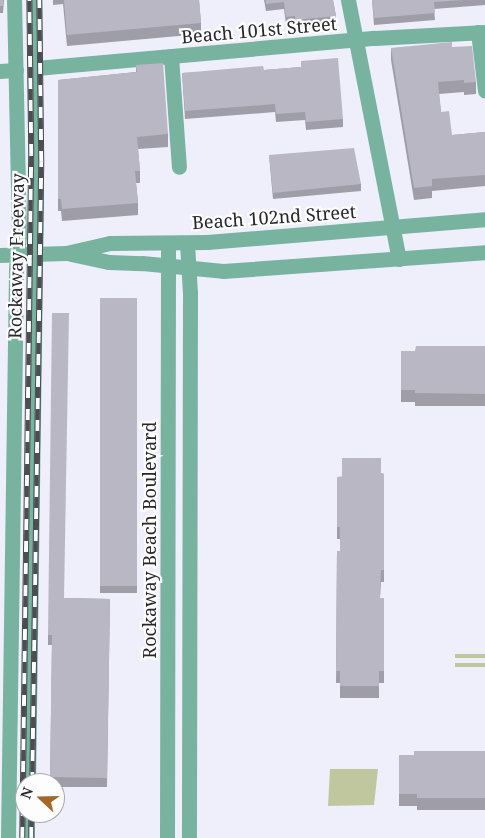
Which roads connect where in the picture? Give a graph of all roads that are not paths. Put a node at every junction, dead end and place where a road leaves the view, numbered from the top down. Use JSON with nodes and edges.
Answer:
{"nodes":[{"id":1,"x":14,"y":0,"type":"edge"},
{"id":2,"x":34,"y":0,"type":"edge"},
{"id":3,"x":348,"y":0,"type":"edge"},
{"id":4,"x":482,"y":32,"type":"edge"},
{"id":5,"x":356,"y":40,"type":"junction"},
{"id":6,"x":170,"y":56,"type":"junction"},
{"id":7,"x":36,"y":68,"type":"junction"},
{"id":8,"x":16,"y":70,"type":"junction"},
{"id":9,"x":0,"y":71,"type":"edge"},
{"id":10,"x":485,"y":91,"type":"edge"},
{"id":11,"x":179,"y":167,"type":"dead end"},
{"id":12,"x":485,"y":219,"type":"edge"},
{"id":13,"x":394,"y":227,"type":"junction"},
{"id":14,"x":168,"y":243,"type":"junction"},
{"id":15,"x":187,"y":243,"type":"junction"},
{"id":16,"x":485,"y":252,"type":"edge"},
{"id":17,"x":66,"y":253,"type":"junction"},
{"id":18,"x":0,"y":254,"type":"edge"},
{"id":19,"x":17,"y":254,"type":"junction"},
{"id":20,"x":35,"y":254,"type":"junction"},
{"id":21,"x":399,"y":259,"type":"junction"},
{"id":22,"x":168,"y":266,"type":"junction"},
{"id":23,"x":189,"y":268,"type":"junction"},
{"id":24,"x":7,"y":446,"type":"edge"},
{"id":25,"x":5,"y":743,"type":"edge"},
{"id":26,"x":28,"y":773,"type":"edge"},
{"id":27,"x":27,"y":823,"type":"edge"},
{"id":28,"x":8,"y":838,"type":"edge"},
{"id":29,"x":27,"y":838,"type":"edge"},
{"id":30,"x":167,"y":838,"type":"edge"},
{"id":31,"x":189,"y":838,"type":"edge"}],
"edges":[{"from":1,"to":8,"type":"street","name":"Rockaway Freeway"},
{"from":2,"to":7,"type":"street","name":"Rockaway Freeway"},
{"from":3,"to":5,"type":"street"},
{"from":4,"to":5,"type":"street","name":"Beach 101st Street"},
{"from":4,"to":10,"type":"street"},
{"from":5,"to":6,"type":"street","name":"Beach 101st Street"},
{"from":5,"to":13,"type":"street"},
{"from":6,"to":7,"type":"street","name":"Beach 101st Street"},
{"from":6,"to":11,"type":"street"},
{"from":7,"to":20,"type":"street","name":"Rockaway Freeway"},
{"from":8,"to":9,"type":"street"},
{"from":8,"to":19,"type":"street","name":"Rockaway Freeway"},
{"from":12,"to":13,"type":"street","name":"Beach 102nd Street"},
{"from":13,"to":15,"type":"street","name":"Beach 102nd Street"},
{"from":13,"to":21,"type":"street"},
{"from":14,"to":15,"type":"street","name":"Beach 102nd Street"},
{"from":14,"to":17,"type":"street","name":"Beach 102nd Street"},
{"from":14,"to":22,"type":"street","name":"Rockaway Beach Boulevard"},
{"from":15,"to":23,"type":"street"},
{"from":16,"to":21,"type":"street","name":"Beach 102nd Street"},
{"from":17,"to":20,"type":"street","name":"Beach 102nd Street"},
{"from":17,"to":22,"type":"street","name":"Beach 102nd Street"},
{"from":18,"to":19,"type":"street","name":"Beach 102nd Street"},
{"from":19,"to":20,"type":"street","name":"Beach 102nd Street"},
{"from":19,"to":24,"type":"street","name":"Rockaway Freeway"},
{"from":20,"to":26,"type":"street","name":"Rockaway Freeway"},
{"from":21,"to":23,"type":"street","name":"Beach 102nd Street"},
{"from":22,"to":23,"type":"street","name":"Beach 102nd Street"},
{"from":22,"to":30,"type":"street","name":"Rockaway Beach Boulevard"},
{"from":23,"to":31,"type":"street"},
{"from":24,"to":25,"type":"street","name":"Rockaway Freeway"},
{"from":25,"to":28,"type":"street","name":"Rockaway Freeway"},
{"from":27,"to":29,"type":"street"}]}
